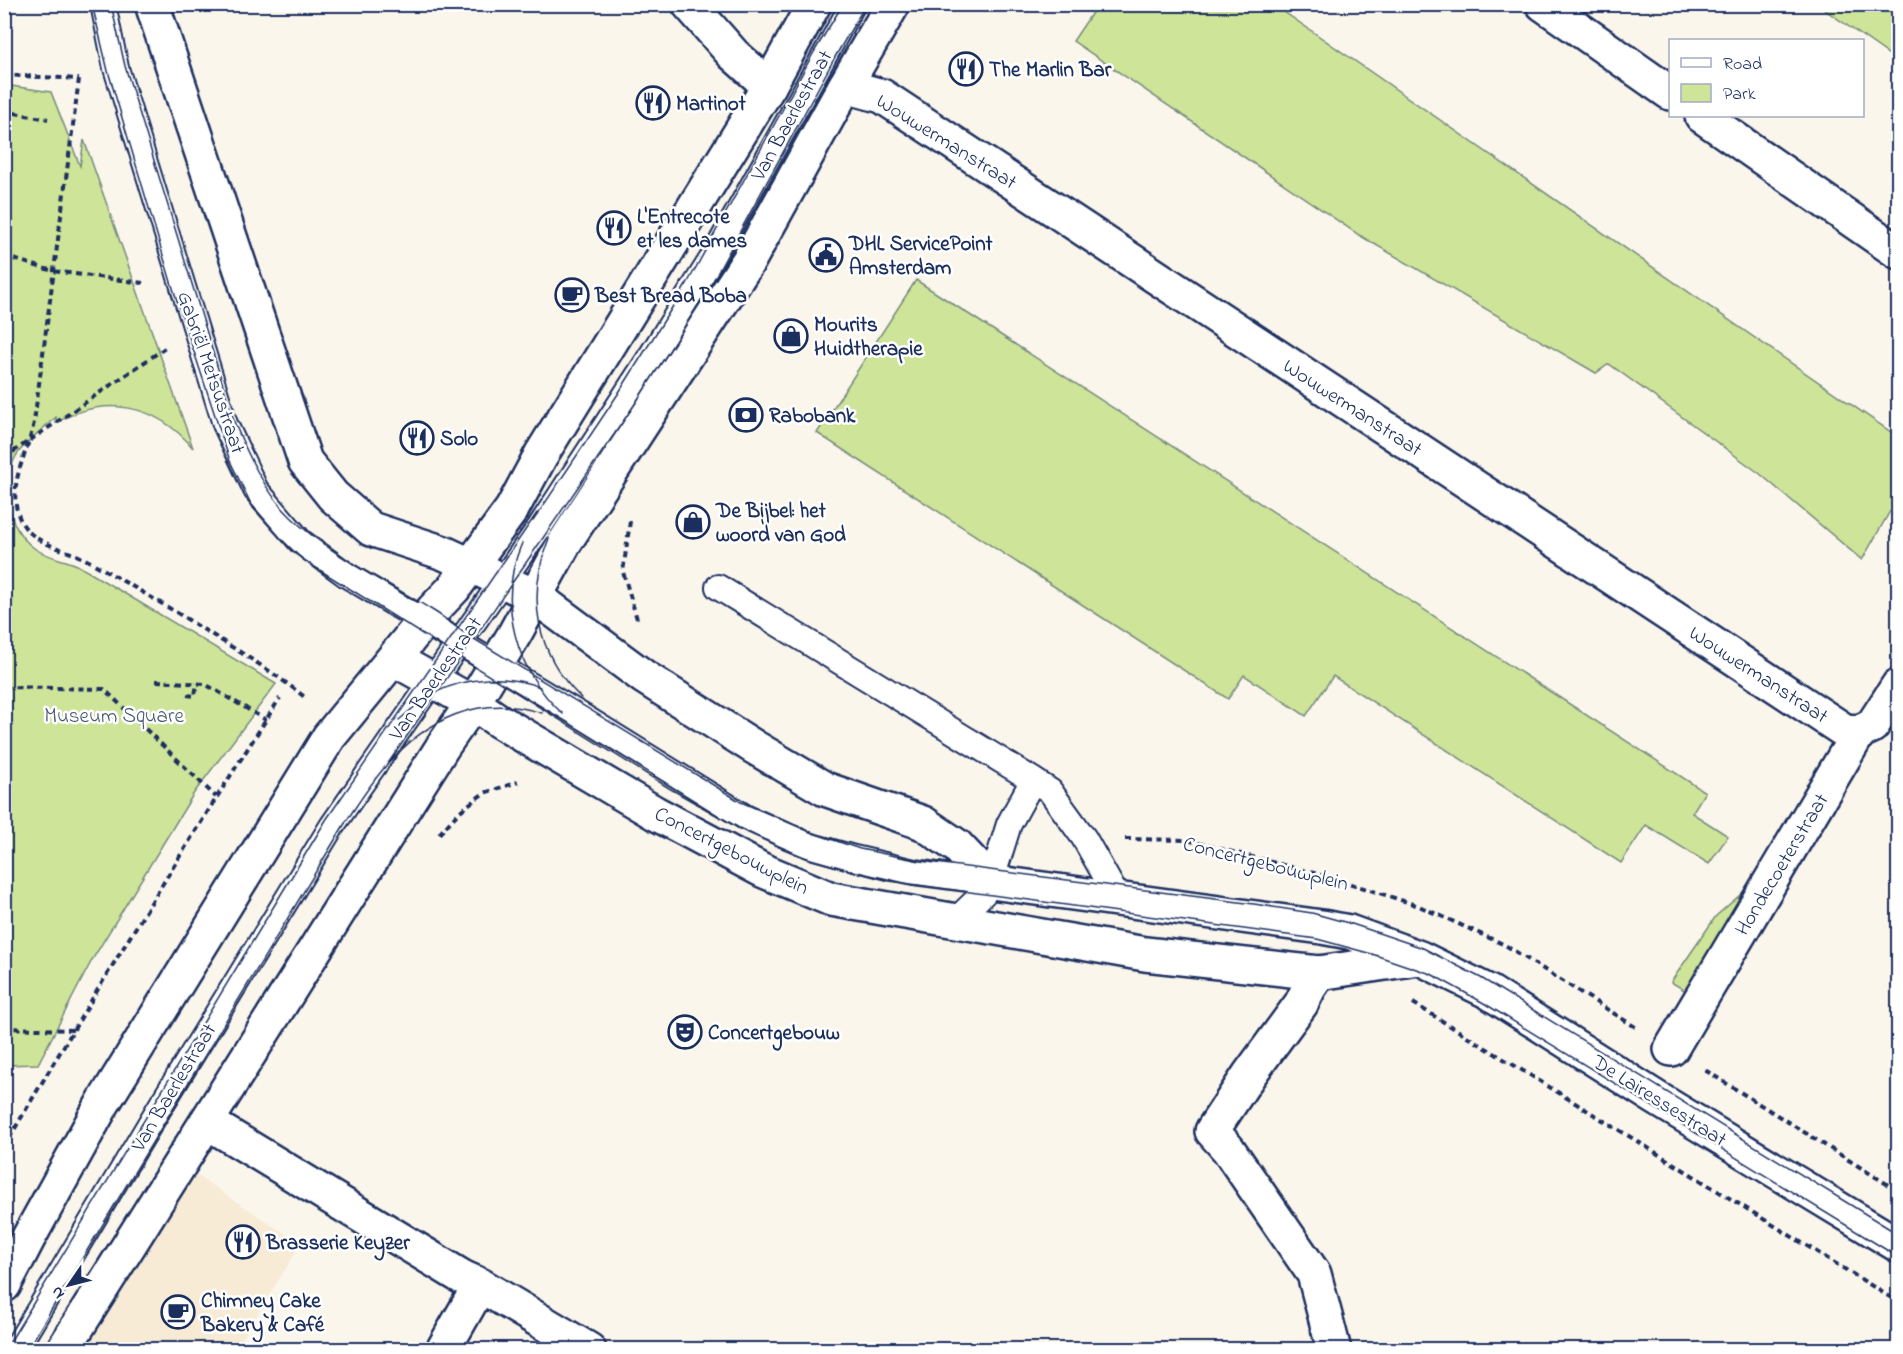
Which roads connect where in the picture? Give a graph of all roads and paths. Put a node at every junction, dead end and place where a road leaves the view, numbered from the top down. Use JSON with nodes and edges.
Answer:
{"nodes":[{"id":1,"x":103,"y":4,"type":"edge"},
{"id":2,"x":152,"y":4,"type":"edge"},
{"id":3,"x":689,"y":4,"type":"edge"},
{"id":4,"x":814,"y":4,"type":"edge"},
{"id":5,"x":853,"y":4,"type":"edge"},
{"id":6,"x":893,"y":4,"type":"edge"},
{"id":7,"x":1543,"y":4,"type":"edge"},
{"id":8,"x":4,"y":75,"type":"edge"},
{"id":9,"x":769,"y":86,"type":"junction"},
{"id":10,"x":844,"y":86,"type":"junction"},
{"id":11,"x":1669,"y":92,"type":"edge"},
{"id":12,"x":4,"y":111,"type":"edge"},
{"id":13,"x":1703,"y":117,"type":"edge"},
{"id":14,"x":48,"y":119,"type":"dead end"},
{"id":15,"x":1899,"y":252,"type":"edge"},
{"id":16,"x":4,"y":256,"type":"edge"},
{"id":17,"x":53,"y":271,"type":"junction"},
{"id":18,"x":153,"y":285,"type":"dead end"},
{"id":19,"x":171,"y":344,"type":"dead end"},
{"id":20,"x":31,"y":440,"type":"junction"},
{"id":21,"x":4,"y":458,"type":"edge"},
{"id":22,"x":630,"y":518,"type":"dead end"},
{"id":23,"x":471,"y":565,"type":"junction"},
{"id":24,"x":503,"y":580,"type":"junction"},
{"id":25,"x":718,"y":587,"type":"dead end"},
{"id":26,"x":536,"y":597,"type":"junction"},
{"id":27,"x":424,"y":621,"type":"junction"},
{"id":28,"x":640,"y":628,"type":"dead end"},
{"id":29,"x":460,"y":642,"type":"junction"},
{"id":30,"x":394,"y":659,"type":"junction"},
{"id":31,"x":495,"y":665,"type":"junction"},
{"id":32,"x":434,"y":680,"type":"junction"},
{"id":33,"x":156,"y":681,"type":"dead end"},
{"id":34,"x":196,"y":683,"type":"junction"},
{"id":35,"x":1899,"y":686,"type":"edge"},
{"id":36,"x":4,"y":687,"type":"edge"},
{"id":37,"x":187,"y":695,"type":"dead end"},
{"id":38,"x":279,"y":698,"type":"dead end"},
{"id":39,"x":308,"y":700,"type":"dead end"},
{"id":40,"x":473,"y":703,"type":"junction"},
{"id":41,"x":266,"y":720,"type":"junction"},
{"id":42,"x":1859,"y":732,"type":"junction"},
{"id":43,"x":522,"y":780,"type":"dead end"},
{"id":44,"x":1033,"y":780,"type":"junction"},
{"id":45,"x":216,"y":797,"type":"junction"},
{"id":46,"x":1084,"y":838,"type":"junction"},
{"id":47,"x":433,"y":839,"type":"dead end"},
{"id":48,"x":991,"y":882,"type":"junction"},
{"id":49,"x":1119,"y":900,"type":"junction"},
{"id":50,"x":954,"y":922,"type":"junction"},
{"id":51,"x":1420,"y":958,"type":"junction"},
{"id":52,"x":1319,"y":973,"type":"junction"},
{"id":53,"x":4,"y":1028,"type":"edge"},
{"id":54,"x":73,"y":1030,"type":"junction"},
{"id":55,"x":1677,"y":1053,"type":"junction"},
{"id":56,"x":207,"y":1122,"type":"junction"},
{"id":57,"x":1633,"y":1138,"type":"dead end"},
{"id":58,"x":4,"y":1147,"type":"edge"},
{"id":59,"x":1899,"y":1191,"type":"edge"},
{"id":60,"x":1899,"y":1245,"type":"edge"},
{"id":61,"x":4,"y":1285,"type":"edge"},
{"id":62,"x":480,"y":1285,"type":"junction"},
{"id":63,"x":1899,"y":1302,"type":"edge"},
{"id":64,"x":15,"y":1350,"type":"edge"},
{"id":65,"x":63,"y":1350,"type":"edge"},
{"id":66,"x":443,"y":1350,"type":"edge"},
{"id":67,"x":589,"y":1350,"type":"edge"},
{"id":68,"x":1334,"y":1350,"type":"edge"}],
"edges":[{"from":1,"to":27,"type":"lane","name":"Gabriël Metsustraat"},
{"from":2,"to":23,"type":"street"},
{"from":3,"to":9,"type":"street"},
{"from":4,"to":9,"type":"street","name":"Van Baerlestraat"},
{"from":5,"to":24,"type":"lane","name":"Van Baerlestraat"},
{"from":6,"to":10,"type":"street","name":"Van Baerlestraat"},
{"from":7,"to":11,"type":"street"},
{"from":8,"to":17,"type":"path"},
{"from":9,"to":23,"type":"street","name":"Van Baerlestraat"},
{"from":10,"to":26,"type":"street","name":"Van Baerlestraat"},
{"from":10,"to":42,"type":"street","name":"Wouwermanstraat"},
{"from":12,"to":14,"type":"path"},
{"from":13,"to":15,"type":"street"},
{"from":16,"to":17,"type":"path"},
{"from":17,"to":18,"type":"path"},
{"from":17,"to":20,"type":"path"},
{"from":19,"to":20,"type":"path"},
{"from":20,"to":21,"type":"path"},
{"from":20,"to":39,"type":"path"},
{"from":22,"to":28,"type":"path"},
{"from":23,"to":24,"type":"street"},
{"from":23,"to":27,"type":"street","name":"Van Baerlestraat"},
{"from":24,"to":26,"type":"street"},
{"from":24,"to":29,"type":"lane","name":"Van Baerlestraat"},
{"from":25,"to":44,"type":"lane"},
{"from":26,"to":31,"type":"street","name":"Van Baerlestraat"},
{"from":26,"to":48,"type":"street"},
{"from":27,"to":29,"type":"lane","name":"Gabriël Metsustraat"},
{"from":27,"to":30,"type":"street","name":"Van Baerlestraat"},
{"from":29,"to":31,"type":"lane","name":"Concertgebouwplein"},
{"from":29,"to":32,"type":"lane","name":"Van Baerlestraat"},
{"from":30,"to":32,"type":"street","name":"Concertgebouwplein"},
{"from":30,"to":61,"type":"street","name":"Van Baerlestraat"},
{"from":31,"to":40,"type":"street","name":"Van Baerlestraat"},
{"from":31,"to":48,"type":"lane","name":"Concertgebouwplein"},
{"from":32,"to":40,"type":"street","name":"Concertgebouwplein"},
{"from":32,"to":64,"type":"lane","name":"Van Baerlestraat"},
{"from":33,"to":34,"type":"path"},
{"from":34,"to":37,"type":"path"},
{"from":34,"to":41,"type":"path"},
{"from":35,"to":42,"type":"street","name":"Hondecoeterstraat"},
{"from":36,"to":45,"type":"path"},
{"from":38,"to":41,"type":"path"},
{"from":40,"to":50,"type":"street","name":"Concertgebouwplein"},
{"from":40,"to":56,"type":"street","name":"Van Baerlestraat"},
{"from":41,"to":45,"type":"path"},
{"from":42,"to":55,"type":"street","name":"Hondecoeterstraat"},
{"from":43,"to":47,"type":"path"},
{"from":44,"to":46,"type":"lane"},
{"from":44,"to":48,"type":"lane"},
{"from":45,"to":54,"type":"path"},
{"from":46,"to":49,"type":"lane"},
{"from":46,"to":55,"type":"path","name":"Concertgebouwplein"},
{"from":48,"to":49,"type":"street","name":"Concertgebouwplein"},
{"from":48,"to":50,"type":"lane"},
{"from":49,"to":51,"type":"street","name":"Concertgebouwplein"},
{"from":50,"to":52,"type":"street","name":"Concertgebouwplein"},
{"from":51,"to":52,"type":"street","name":"Concertgebouwplein"},
{"from":51,"to":60,"type":"street","name":"De Lairessestraat"},
{"from":52,"to":68,"type":"street"},
{"from":53,"to":54,"type":"path"},
{"from":54,"to":58,"type":"path"},
{"from":55,"to":59,"type":"path"},
{"from":56,"to":62,"type":"street"},
{"from":56,"to":65,"type":"street","name":"Van Baerlestraat"},
{"from":57,"to":63,"type":"path"},
{"from":62,"to":66,"type":"street"},
{"from":62,"to":67,"type":"street"}]}
